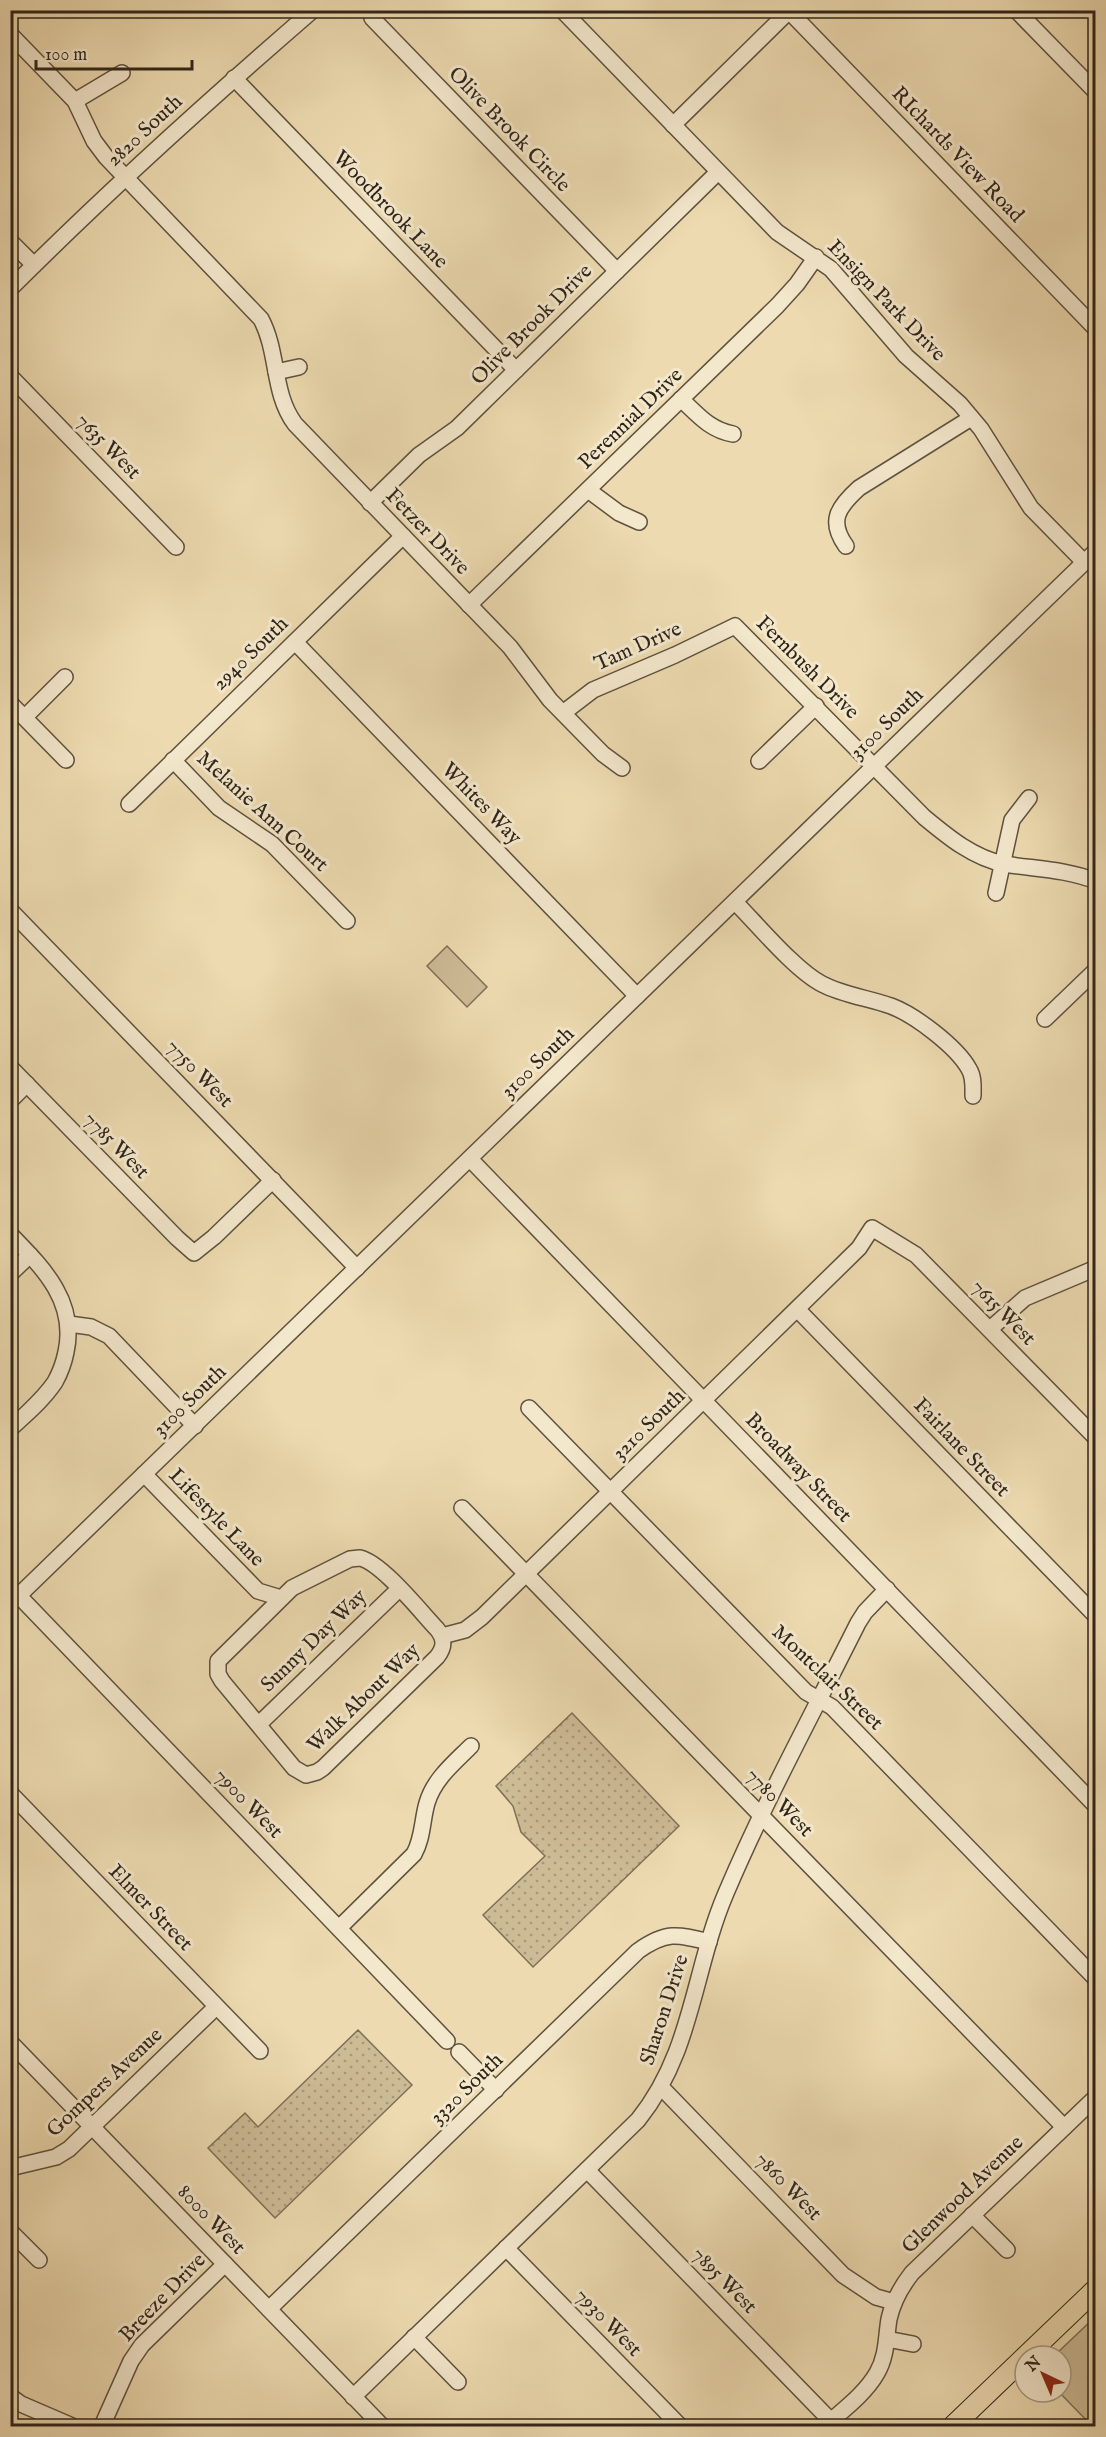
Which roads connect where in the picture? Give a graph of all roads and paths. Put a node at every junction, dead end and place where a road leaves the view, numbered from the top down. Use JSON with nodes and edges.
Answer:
{"nodes":[{"id":1,"x":313,"y":10,"type":"edge"},
{"id":2,"x":562,"y":10,"type":"edge"},
{"id":3,"x":1016,"y":10,"type":"edge"},
{"id":4,"x":788,"y":11,"type":"edge"},
{"id":5,"x":372,"y":18,"type":"dead end"},
{"id":6,"x":10,"y":34,"type":"edge"},
{"id":7,"x":122,"y":73,"type":"dead end"},
{"id":8,"x":234,"y":78,"type":"junction"},
{"id":9,"x":1095,"y":92,"type":"edge"},
{"id":10,"x":75,"y":101,"type":"junction"},
{"id":11,"x":673,"y":124,"type":"junction"},
{"id":12,"x":718,"y":172,"type":"junction"},
{"id":13,"x":126,"y":177,"type":"junction"},
{"id":14,"x":10,"y":241,"type":"edge"},
{"id":15,"x":816,"y":257,"type":"junction"},
{"id":16,"x":34,"y":265,"type":"junction"},
{"id":17,"x":617,"y":270,"type":"junction"},
{"id":18,"x":10,"y":289,"type":"edge"},
{"id":19,"x":1095,"y":328,"type":"edge"},
{"id":20,"x":298,"y":367,"type":"dead end"},
{"id":21,"x":516,"y":370,"type":"junction"},
{"id":22,"x":276,"y":372,"type":"junction"},
{"id":23,"x":10,"y":376,"type":"edge"},
{"id":24,"x":681,"y":399,"type":"junction"},
{"id":25,"x":971,"y":418,"type":"junction"},
{"id":26,"x":733,"y":434,"type":"dead end"},
{"id":27,"x":588,"y":490,"type":"junction"},
{"id":28,"x":370,"y":502,"type":"junction"},
{"id":29,"x":639,"y":522,"type":"dead end"},
{"id":30,"x":403,"y":536,"type":"junction"},
{"id":31,"x":846,"y":546,"type":"dead end"},
{"id":32,"x":176,"y":547,"type":"dead end"},
{"id":33,"x":1090,"y":556,"type":"edge"},
{"id":34,"x":469,"y":605,"type":"junction"},
{"id":35,"x":735,"y":626,"type":"joint"},
{"id":36,"x":295,"y":642,"type":"junction"},
{"id":37,"x":66,"y":677,"type":"dead end"},
{"id":38,"x":10,"y":703,"type":"edge"},
{"id":39,"x":816,"y":706,"type":"junction"},
{"id":40,"x":563,"y":713,"type":"junction"},
{"id":41,"x":25,"y":717,"type":"junction"},
{"id":42,"x":66,"y":760,"type":"dead end"},
{"id":43,"x":173,"y":760,"type":"junction"},
{"id":44,"x":759,"y":761,"type":"dead end"},
{"id":45,"x":874,"y":766,"type":"junction"},
{"id":46,"x":622,"y":768,"type":"dead end"},
{"id":47,"x":1029,"y":798,"type":"dead end"},
{"id":48,"x":129,"y":804,"type":"dead end"},
{"id":49,"x":1002,"y":863,"type":"junction"},
{"id":50,"x":1095,"y":881,"type":"edge"},
{"id":51,"x":996,"y":893,"type":"dead end"},
{"id":52,"x":735,"y":902,"type":"junction"},
{"id":53,"x":10,"y":910,"type":"edge"},
{"id":54,"x":347,"y":921,"type":"dead end"},
{"id":55,"x":1095,"y":970,"type":"edge"},
{"id":56,"x":637,"y":996,"type":"junction"},
{"id":57,"x":1045,"y":1019,"type":"dead end"},
{"id":58,"x":10,"y":1067,"type":"edge"},
{"id":59,"x":27,"y":1084,"type":"junction"},
{"id":60,"x":973,"y":1096,"type":"dead end"},
{"id":61,"x":10,"y":1101,"type":"edge"},
{"id":62,"x":470,"y":1159,"type":"junction"},
{"id":63,"x":273,"y":1180,"type":"junction"},
{"id":64,"x":872,"y":1228,"type":"joint"},
{"id":65,"x":10,"y":1234,"type":"edge"},
{"id":66,"x":30,"y":1255,"type":"junction"},
{"id":67,"x":357,"y":1268,"type":"junction"},
{"id":68,"x":1095,"y":1268,"type":"edge"},
{"id":69,"x":10,"y":1274,"type":"edge"},
{"id":70,"x":797,"y":1309,"type":"junction"},
{"id":71,"x":69,"y":1324,"type":"junction"},
{"id":72,"x":990,"y":1329,"type":"junction"},
{"id":73,"x":703,"y":1401,"type":"junction"},
{"id":74,"x":529,"y":1408,"type":"dead end"},
{"id":75,"x":195,"y":1425,"type":"junction"},
{"id":76,"x":10,"y":1429,"type":"edge"},
{"id":77,"x":1095,"y":1438,"type":"edge"},
{"id":78,"x":144,"y":1474,"type":"junction"},
{"id":79,"x":611,"y":1491,"type":"junction"},
{"id":80,"x":462,"y":1508,"type":"dead end"},
{"id":81,"x":526,"y":1574,"type":"junction"},
{"id":82,"x":399,"y":1588,"type":"junction"},
{"id":83,"x":887,"y":1589,"type":"junction"},
{"id":84,"x":258,"y":1591,"type":"junction"},
{"id":85,"x":281,"y":1598,"type":"junction"},
{"id":86,"x":15,"y":1600,"type":"edge"},
{"id":87,"x":262,"y":1616,"type":"junction"},
{"id":88,"x":1095,"y":1616,"type":"edge"},
{"id":89,"x":443,"y":1640,"type":"junction"},
{"id":90,"x":820,"y":1700,"type":"junction"},
{"id":91,"x":259,"y":1725,"type":"junction"},
{"id":92,"x":471,"y":1746,"type":"dead end"},
{"id":93,"x":10,"y":1793,"type":"edge"},
{"id":94,"x":1095,"y":1806,"type":"edge"},
{"id":95,"x":762,"y":1816,"type":"junction"},
{"id":96,"x":339,"y":1928,"type":"junction"},
{"id":97,"x":709,"y":1942,"type":"junction"},
{"id":98,"x":1095,"y":1979,"type":"edge"},
{"id":99,"x":216,"y":2007,"type":"junction"},
{"id":100,"x":447,"y":2041,"type":"dead end"},
{"id":101,"x":10,"y":2042,"type":"edge"},
{"id":102,"x":260,"y":2051,"type":"dead end"},
{"id":103,"x":459,"y":2052,"type":"dead end"},
{"id":104,"x":661,"y":2088,"type":"junction"},
{"id":105,"x":496,"y":2090,"type":"junction"},
{"id":106,"x":1095,"y":2097,"type":"edge"},
{"id":107,"x":92,"y":2126,"type":"junction"},
{"id":108,"x":1064,"y":2127,"type":"junction"},
{"id":109,"x":10,"y":2168,"type":"edge"},
{"id":110,"x":586,"y":2170,"type":"junction"},
{"id":111,"x":972,"y":2215,"type":"junction"},
{"id":112,"x":10,"y":2231,"type":"edge"},
{"id":113,"x":506,"y":2248,"type":"junction"},
{"id":114,"x":1007,"y":2250,"type":"dead end"},
{"id":115,"x":39,"y":2260,"type":"dead end"},
{"id":116,"x":225,"y":2264,"type":"junction"},
{"id":117,"x":1095,"y":2289,"type":"edge"},
{"id":118,"x":894,"y":2302,"type":"junction"},
{"id":119,"x":269,"y":2309,"type":"junction"},
{"id":120,"x":414,"y":2337,"type":"junction"},
{"id":121,"x":887,"y":2339,"type":"junction"},
{"id":122,"x":913,"y":2344,"type":"dead end"},
{"id":123,"x":1039,"y":2344,"type":"edge"},
{"id":124,"x":1013,"y":2369,"type":"edge"},
{"id":125,"x":458,"y":2382,"type":"dead end"},
{"id":126,"x":10,"y":2396,"type":"edge"},
{"id":127,"x":354,"y":2397,"type":"junction"},
{"id":128,"x":828,"y":2424,"type":"edge"},
{"id":129,"x":72,"y":2427,"type":"edge"},
{"id":130,"x":102,"y":2427,"type":"edge"},
{"id":131,"x":382,"y":2427,"type":"edge"},
{"id":132,"x":680,"y":2427,"type":"edge"},
{"id":133,"x":953,"y":2427,"type":"edge"}],
"edges":[{"from":1,"to":8,"type":"street","name":"2820 South"},
{"from":2,"to":11,"type":"street","name":"Ensign Park Drive"},
{"from":3,"to":9,"type":"street"},
{"from":4,"to":11,"type":"street"},
{"from":4,"to":19,"type":"street","name":"RIchards View Road"},
{"from":5,"to":17,"type":"street","name":"Olive Brook Circle"},
{"from":6,"to":10,"type":"street","name":"Fetzer Drive"},
{"from":7,"to":10,"type":"street"},
{"from":8,"to":13,"type":"street","name":"2820 South"},
{"from":8,"to":21,"type":"street","name":"Woodbrook Lane"},
{"from":10,"to":13,"type":"street","name":"Fetzer Drive"},
{"from":11,"to":12,"type":"street","name":"Ensign Park Drive"},
{"from":12,"to":15,"type":"street","name":"Ensign Park Drive"},
{"from":12,"to":17,"type":"street","name":"Olive Brook Drive"},
{"from":13,"to":16,"type":"street","name":"2820 South"},
{"from":13,"to":22,"type":"street","name":"Fetzer Drive"},
{"from":14,"to":16,"type":"street"},
{"from":15,"to":24,"type":"street","name":"Perennial Drive"},
{"from":15,"to":25,"type":"street","name":"Ensign Park Drive"},
{"from":16,"to":18,"type":"street","name":"2820 South"},
{"from":17,"to":21,"type":"street","name":"Olive Brook Drive"},
{"from":20,"to":22,"type":"street"},
{"from":21,"to":28,"type":"street","name":"Olive Brook Drive"},
{"from":22,"to":28,"type":"street","name":"Fetzer Drive"},
{"from":23,"to":32,"type":"street","name":"7635 West"},
{"from":24,"to":26,"type":"street"},
{"from":24,"to":27,"type":"street","name":"Perennial Drive"},
{"from":25,"to":31,"type":"street"},
{"from":25,"to":33,"type":"street","name":"Ensign Park Drive"},
{"from":27,"to":29,"type":"street"},
{"from":27,"to":34,"type":"street","name":"Perennial Drive"},
{"from":28,"to":30,"type":"street","name":"Fetzer Drive"},
{"from":30,"to":34,"type":"street","name":"Fetzer Drive"},
{"from":30,"to":36,"type":"street","name":"2940 South"},
{"from":33,"to":45,"type":"street","name":"3100 South"},
{"from":34,"to":40,"type":"street","name":"Fetzer Drive"},
{"from":35,"to":39,"type":"street","name":"Fernbush Drive"},
{"from":35,"to":40,"type":"street","name":"Tam Drive"},
{"from":36,"to":43,"type":"street","name":"2940 South"},
{"from":36,"to":56,"type":"street","name":"Whites Way"},
{"from":37,"to":41,"type":"street"},
{"from":38,"to":41,"type":"street"},
{"from":39,"to":44,"type":"street"},
{"from":39,"to":45,"type":"street","name":"Fernbush Drive"},
{"from":40,"to":46,"type":"street","name":"Fetzer Drive"},
{"from":41,"to":42,"type":"street"},
{"from":43,"to":48,"type":"street","name":"2940 South"},
{"from":43,"to":54,"type":"street","name":"Melanie Ann Court"},
{"from":45,"to":49,"type":"street","name":"Fernbush Drive"},
{"from":45,"to":52,"type":"street","name":"3100 South"},
{"from":47,"to":49,"type":"street"},
{"from":49,"to":50,"type":"street","name":"Fernbush Drive"},
{"from":49,"to":51,"type":"street"},
{"from":52,"to":56,"type":"street","name":"3100 South"},
{"from":52,"to":60,"type":"street"},
{"from":53,"to":63,"type":"street","name":"7750 West"},
{"from":55,"to":57,"type":"street"},
{"from":56,"to":62,"type":"street","name":"3100 South"},
{"from":58,"to":59,"type":"street","name":"7785 West"},
{"from":59,"to":61,"type":"street"},
{"from":59,"to":63,"type":"street","name":"7785 West"},
{"from":62,"to":67,"type":"street","name":"3100 South"},
{"from":62,"to":73,"type":"street","name":"Broadway Street"},
{"from":63,"to":67,"type":"street","name":"7750 West"},
{"from":64,"to":70,"type":"street","name":"3210 South"},
{"from":64,"to":72,"type":"street","name":"7615 West"},
{"from":65,"to":66,"type":"street"},
{"from":66,"to":69,"type":"street"},
{"from":66,"to":71,"type":"street"},
{"from":67,"to":75,"type":"street","name":"3100 South"},
{"from":68,"to":72,"type":"street"},
{"from":70,"to":73,"type":"street","name":"3210 South"},
{"from":70,"to":88,"type":"street","name":"Fairlane Street"},
{"from":71,"to":75,"type":"street"},
{"from":71,"to":76,"type":"street"},
{"from":72,"to":77,"type":"street","name":"7615 West"},
{"from":73,"to":79,"type":"street","name":"3210 South"},
{"from":73,"to":83,"type":"street","name":"Broadway Street"},
{"from":74,"to":79,"type":"street","name":"Montclair Street"},
{"from":75,"to":78,"type":"street","name":"3100 South"},
{"from":78,"to":84,"type":"street","name":"Lifestyle Lane"},
{"from":78,"to":86,"type":"street","name":"3100 South"},
{"from":79,"to":81,"type":"street","name":"3210 South"},
{"from":79,"to":90,"type":"street","name":"Montclair Street"},
{"from":80,"to":81,"type":"street","name":"7780 West"},
{"from":81,"to":89,"type":"street","name":"3210 South"},
{"from":81,"to":95,"type":"street","name":"7780 West"},
{"from":82,"to":85,"type":"street"},
{"from":82,"to":89,"type":"street"},
{"from":82,"to":91,"type":"street","name":"Sunny Day Way"},
{"from":83,"to":90,"type":"street","name":"Sharon Drive"},
{"from":83,"to":94,"type":"street","name":"Broadway Street"},
{"from":84,"to":85,"type":"street","name":"Lifestyle Lane"},
{"from":84,"to":87,"type":"street","name":"Lifestyle Lane"},
{"from":85,"to":87,"type":"street"},
{"from":86,"to":96,"type":"street","name":"7900 West"},
{"from":87,"to":91,"type":"street"},
{"from":89,"to":91,"type":"street","name":"Walk About Way"},
{"from":90,"to":95,"type":"street","name":"Sharon Drive"},
{"from":90,"to":98,"type":"street","name":"Montclair Street"},
{"from":92,"to":96,"type":"street"},
{"from":93,"to":99,"type":"street","name":"Elmer Street"},
{"from":95,"to":97,"type":"street","name":"Sharon Drive"},
{"from":95,"to":108,"type":"street","name":"7780 West"},
{"from":96,"to":100,"type":"street","name":"7900 West"},
{"from":97,"to":104,"type":"street","name":"Sharon Drive"},
{"from":97,"to":105,"type":"street","name":"3320 South"},
{"from":99,"to":102,"type":"street","name":"Elmer Street"},
{"from":99,"to":107,"type":"street","name":"Gompers Avenue"},
{"from":101,"to":107,"type":"street","name":"8000 West"},
{"from":103,"to":105,"type":"street"},
{"from":104,"to":110,"type":"street","name":"Sharon Drive"},
{"from":104,"to":118,"type":"street","name":"7860 West"},
{"from":105,"to":119,"type":"street","name":"3320 South"},
{"from":106,"to":108,"type":"street","name":"Glenwood Avenue"},
{"from":107,"to":109,"type":"street","name":"Gompers Avenue"},
{"from":107,"to":116,"type":"street","name":"8000 West"},
{"from":108,"to":111,"type":"street","name":"Glenwood Avenue"},
{"from":110,"to":113,"type":"street","name":"Sharon Drive"},
{"from":110,"to":128,"type":"street","name":"7895 West"},
{"from":111,"to":114,"type":"street"},
{"from":111,"to":118,"type":"street","name":"Glenwood Avenue"},
{"from":112,"to":115,"type":"street"},
{"from":113,"to":120,"type":"street","name":"Sharon Drive"},
{"from":113,"to":132,"type":"street","name":"7930 West"},
{"from":116,"to":119,"type":"street","name":"8000 West"},
{"from":116,"to":130,"type":"street","name":"Breeze Drive"},
{"from":117,"to":123,"type":"main road"},
{"from":118,"to":121,"type":"street","name":"Glenwood Avenue"},
{"from":119,"to":127,"type":"street","name":"8000 West"},
{"from":120,"to":125,"type":"street"},
{"from":120,"to":127,"type":"street","name":"Sharon Drive"},
{"from":121,"to":122,"type":"street"},
{"from":121,"to":128,"type":"street","name":"Glenwood Avenue"},
{"from":124,"to":133,"type":"main road"},
{"from":126,"to":129,"type":"street"},
{"from":127,"to":131,"type":"street","name":"8000 West"}]}
